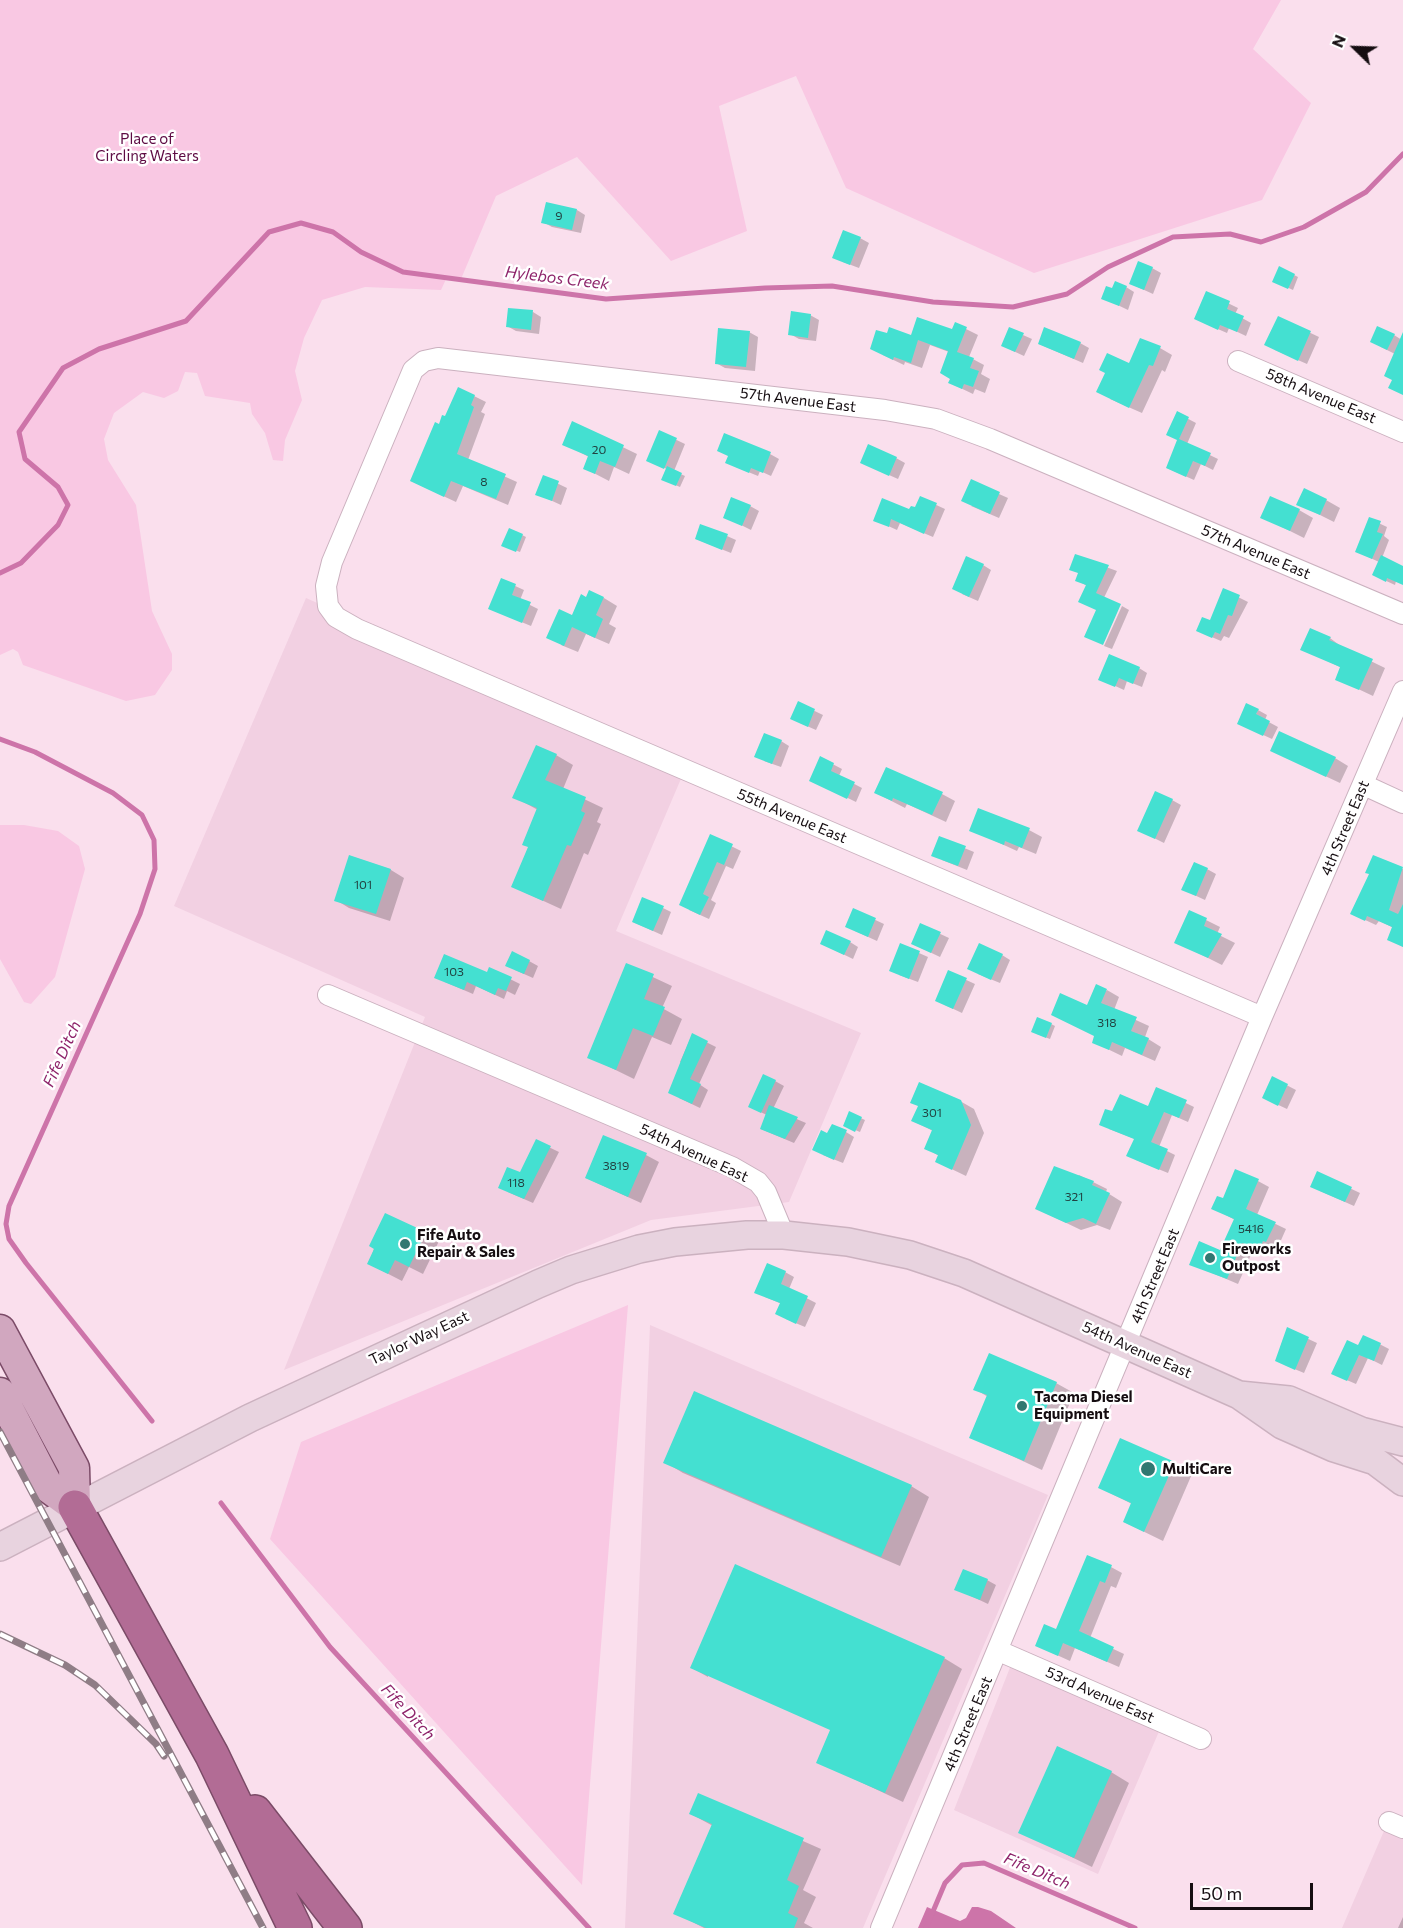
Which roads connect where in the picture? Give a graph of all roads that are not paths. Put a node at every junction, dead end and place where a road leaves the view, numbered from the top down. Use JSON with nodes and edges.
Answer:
{"nodes":[{"id":1,"x":1238,"y":361,"type":"dead end"},
{"id":2,"x":1403,"y":432,"type":"edge"},
{"id":3,"x":328,"y":606,"type":"joint"},
{"id":4,"x":1403,"y":614,"type":"edge"},
{"id":5,"x":1403,"y":691,"type":"edge"},
{"id":6,"x":1364,"y":785,"type":"junction"},
{"id":7,"x":1403,"y":803,"type":"edge"},
{"id":8,"x":328,"y":995,"type":"dead end"},
{"id":9,"x":1262,"y":1017,"type":"junction"},
{"id":10,"x":784,"y":1235,"type":"junction"},
{"id":11,"x":0,"y":1330,"type":"edge"},
{"id":12,"x":1126,"y":1345,"type":"junction"},
{"id":13,"x":0,"y":1393,"type":"edge"},
{"id":14,"x":1239,"y":1395,"type":"junction"},
{"id":15,"x":1403,"y":1442,"type":"edge"},
{"id":16,"x":1403,"y":1482,"type":"edge"},
{"id":17,"x":75,"y":1508,"type":"junction"},
{"id":18,"x":0,"y":1547,"type":"edge"},
{"id":19,"x":999,"y":1651,"type":"junction"},
{"id":20,"x":1201,"y":1739,"type":"dead end"},
{"id":21,"x":212,"y":1755,"type":"junction"},
{"id":22,"x":295,"y":1928,"type":"edge"},
{"id":23,"x":345,"y":1928,"type":"edge"},
{"id":24,"x":881,"y":1928,"type":"edge"}],
"edges":[{"from":1,"to":2,"type":"street","name":"58th Avenue East"},
{"from":3,"to":4,"type":"street","name":"57th Avenue East"},
{"from":3,"to":9,"type":"street","name":"55th Avenue East"},
{"from":5,"to":6,"type":"street","name":"4th Street East"},
{"from":6,"to":7,"type":"street"},
{"from":6,"to":9,"type":"street","name":"4th Street East"},
{"from":8,"to":10,"type":"street","name":"54th Avenue East"},
{"from":9,"to":12,"type":"street","name":"4th Street East"},
{"from":10,"to":12,"type":"main road","name":"54th Avenue East"},
{"from":10,"to":17,"type":"main road","name":"Taylor Way East"},
{"from":11,"to":17,"type":"main road"},
{"from":12,"to":14,"type":"main road","name":"54th Avenue East"},
{"from":12,"to":19,"type":"street","name":"4th Street East"},
{"from":13,"to":17,"type":"main road"},
{"from":14,"to":15,"type":"main road","name":"54th Avenue East"},
{"from":14,"to":16,"type":"main road","name":"54th Avenue East"},
{"from":17,"to":18,"type":"main road","name":"Taylor Way East"},
{"from":17,"to":21,"type":"highway"},
{"from":19,"to":20,"type":"street","name":"53rd Avenue East"},
{"from":19,"to":24,"type":"street","name":"4th Street East"},
{"from":21,"to":22,"type":"highway"},
{"from":21,"to":23,"type":"highway"}]}
